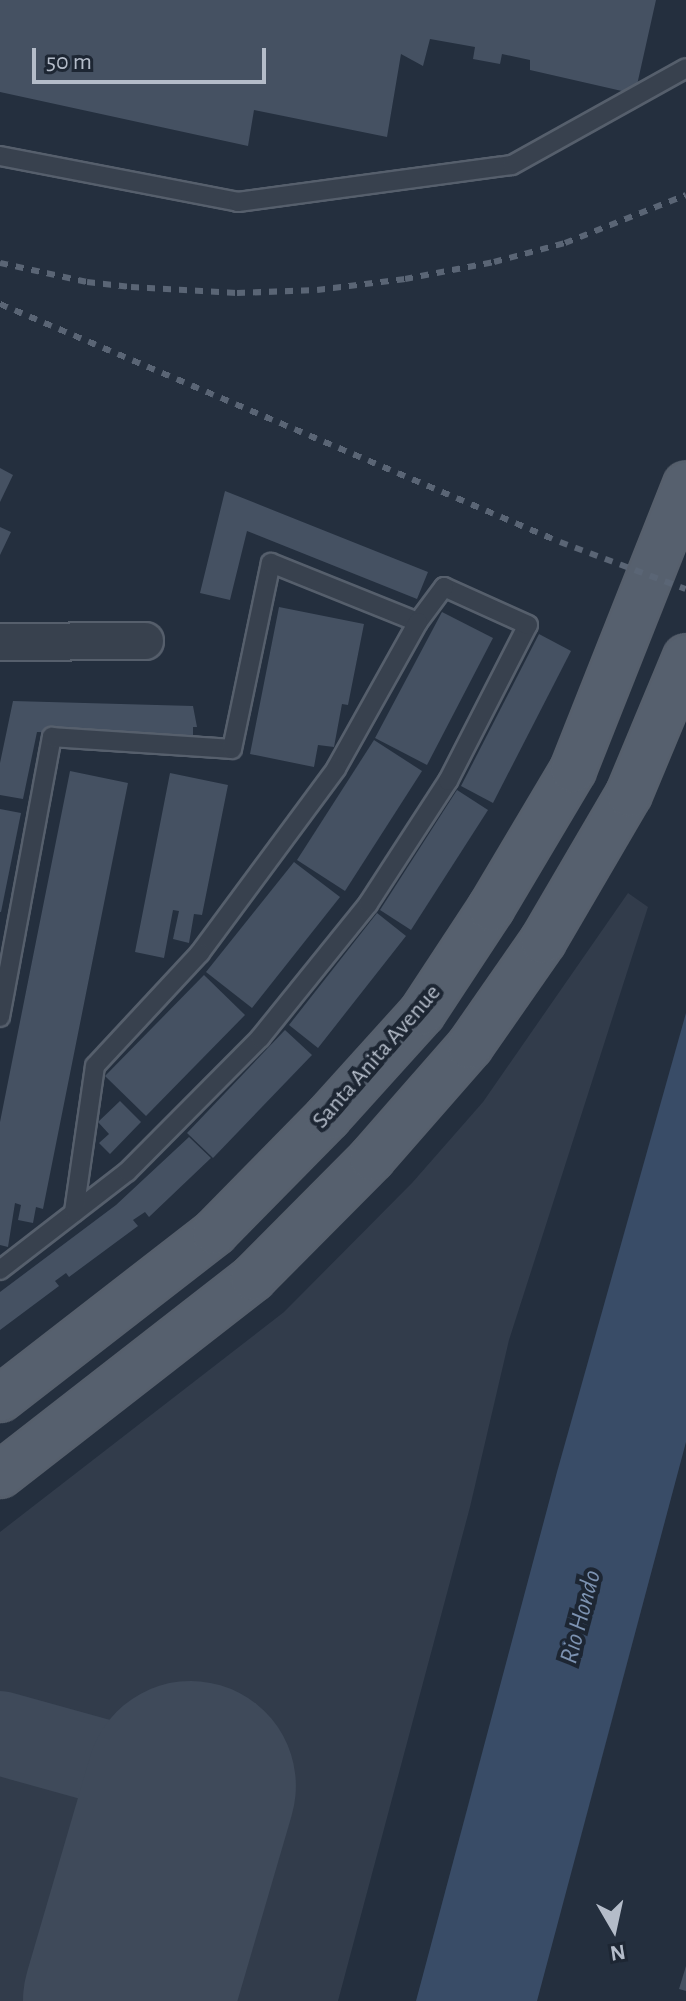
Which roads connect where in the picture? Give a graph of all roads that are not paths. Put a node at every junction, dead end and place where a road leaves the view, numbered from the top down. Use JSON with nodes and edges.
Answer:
{"nodes":[{"id":1,"x":686,"y":68,"type":"edge"},
{"id":2,"x":0,"y":156,"type":"edge"},
{"id":3,"x":686,"y":485,"type":"edge"},
{"id":4,"x":418,"y":622,"type":"junction"},
{"id":5,"x":145,"y":641,"type":"dead end"},
{"id":6,"x":0,"y":642,"type":"edge"},
{"id":7,"x":686,"y":657,"type":"edge"},
{"id":8,"x":0,"y":1017,"type":"edge"},
{"id":9,"x":74,"y":1212,"type":"junction"},
{"id":10,"x":0,"y":1270,"type":"edge"},
{"id":11,"x":0,"y":1399,"type":"edge"},
{"id":12,"x":0,"y":1475,"type":"edge"}],
"edges":[{"from":1,"to":2,"type":"lane"},
{"from":3,"to":11,"type":"main road","name":"Santa Anita Avenue"},
{"from":4,"to":8,"type":"lane"},
{"from":4,"to":9,"type":"lane"},
{"from":4,"to":9,"type":"lane"},
{"from":5,"to":6,"type":"street"},
{"from":7,"to":12,"type":"main road"},
{"from":9,"to":10,"type":"lane"}]}
